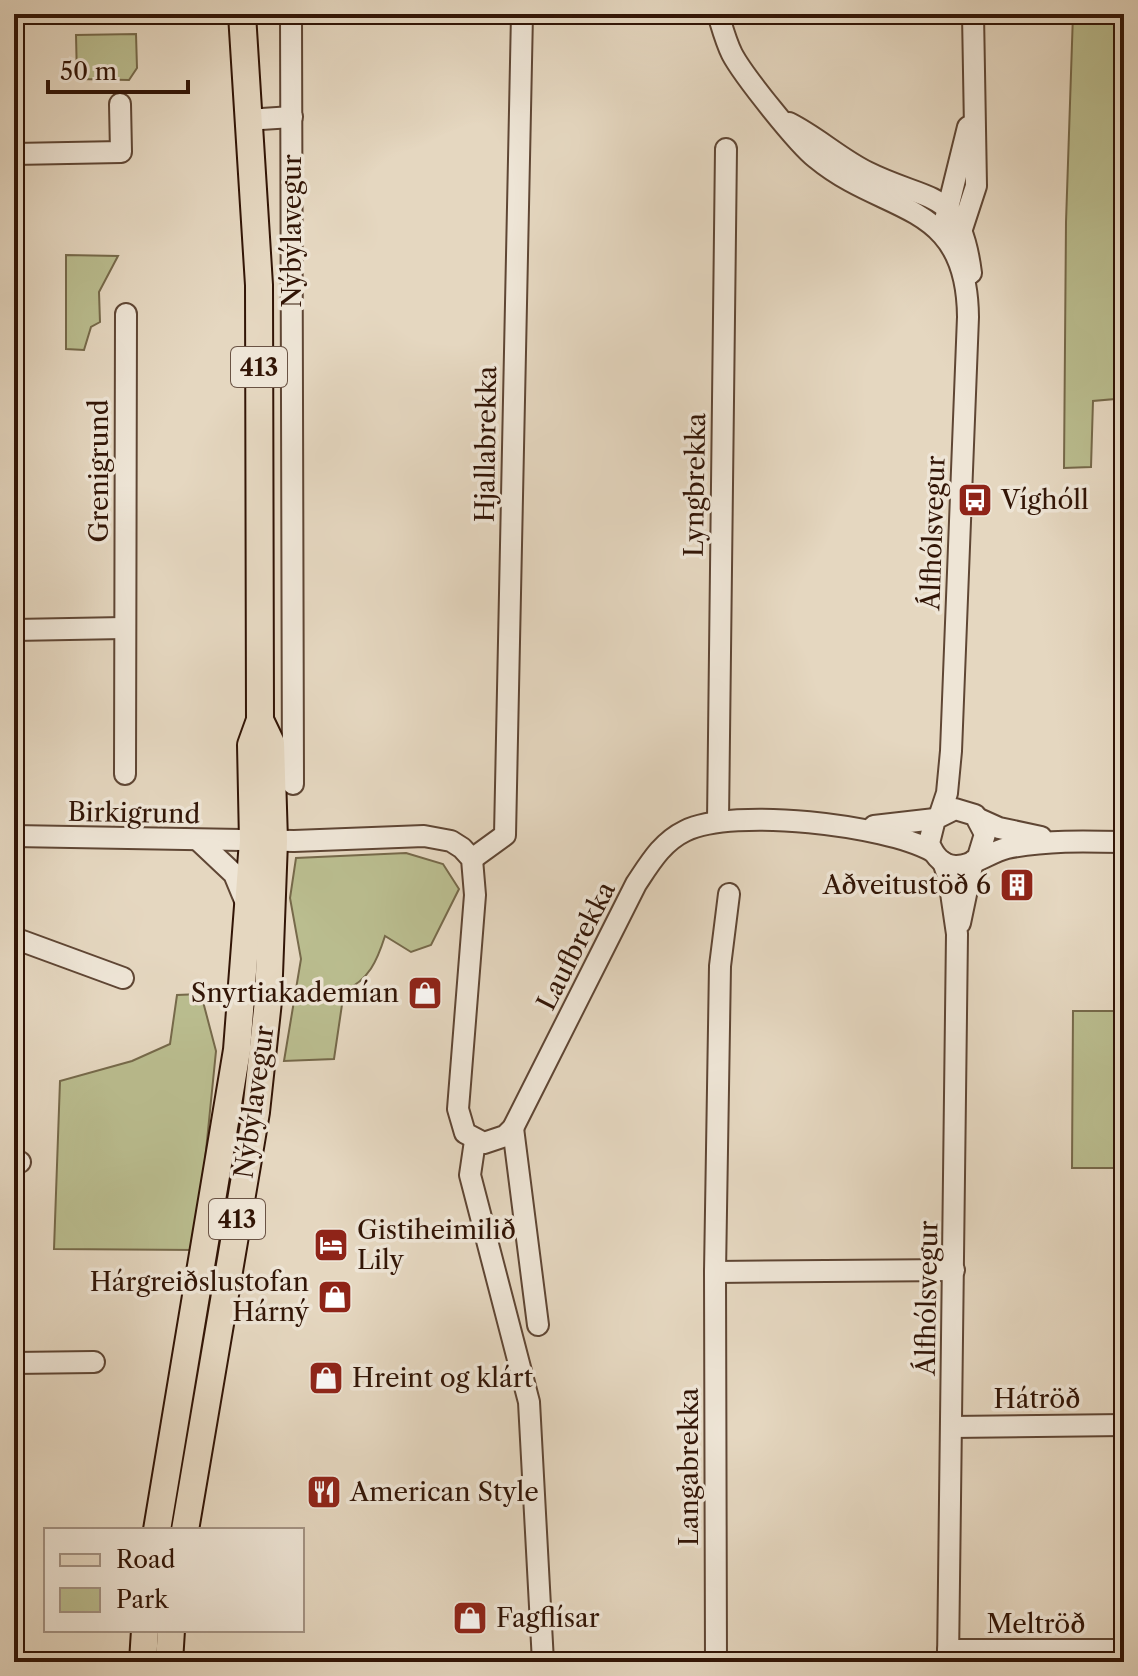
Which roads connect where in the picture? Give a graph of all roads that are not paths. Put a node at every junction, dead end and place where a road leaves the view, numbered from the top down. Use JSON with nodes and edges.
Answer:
{"nodes":[{"id":1,"x":242,"y":14,"type":"edge"},
{"id":2,"x":291,"y":14,"type":"edge"},
{"id":3,"x":522,"y":14,"type":"edge"},
{"id":4,"x":718,"y":14,"type":"edge"},
{"id":5,"x":973,"y":14,"type":"edge"},
{"id":6,"x":120,"y":104,"type":"dead end"},
{"id":7,"x":972,"y":111,"type":"junction"},
{"id":8,"x":292,"y":117,"type":"junction"},
{"id":9,"x":247,"y":120,"type":"junction"},
{"id":10,"x":783,"y":120,"type":"junction"},
{"id":11,"x":726,"y":149,"type":"dead end"},
{"id":12,"x":14,"y":154,"type":"edge"},
{"id":13,"x":949,"y":209,"type":"junction"},
{"id":14,"x":951,"y":235,"type":"junction"},
{"id":15,"x":126,"y":314,"type":"dead end"},
{"id":16,"x":124,"y":628,"type":"junction"},
{"id":17,"x":14,"y":630,"type":"edge"},
{"id":18,"x":951,"y":751,"type":"junction"},
{"id":19,"x":125,"y":774,"type":"dead end"},
{"id":20,"x":293,"y":784,"type":"dead end"},
{"id":21,"x":975,"y":816,"type":"junction"},
{"id":22,"x":938,"y":817,"type":"junction"},
{"id":23,"x":718,"y":821,"type":"junction"},
{"id":24,"x":854,"y":828,"type":"junction"},
{"id":25,"x":14,"y":836,"type":"edge"},
{"id":26,"x":199,"y":841,"type":"junction"},
{"id":27,"x":264,"y":841,"type":"junction"},
{"id":28,"x":1057,"y":841,"type":"junction"},
{"id":29,"x":1124,"y":842,"type":"edge"},
{"id":30,"x":937,"y":856,"type":"junction"},
{"id":31,"x":472,"y":859,"type":"junction"},
{"id":32,"x":975,"y":859,"type":"junction"},
{"id":33,"x":729,"y":894,"type":"dead end"},
{"id":34,"x":249,"y":913,"type":"junction"},
{"id":35,"x":957,"y":934,"type":"junction"},
{"id":36,"x":14,"y":938,"type":"edge"},
{"id":37,"x":123,"y":978,"type":"dead end"},
{"id":38,"x":513,"y":1128,"type":"junction"},
{"id":39,"x":475,"y":1141,"type":"junction"},
{"id":40,"x":954,"y":1270,"type":"junction"},
{"id":41,"x":715,"y":1272,"type":"junction"},
{"id":42,"x":538,"y":1325,"type":"dead end"},
{"id":43,"x":94,"y":1362,"type":"dead end"},
{"id":44,"x":14,"y":1363,"type":"edge"},
{"id":45,"x":1124,"y":1425,"type":"edge"},
{"id":46,"x":951,"y":1427,"type":"junction"},
{"id":47,"x":157,"y":1528,"type":"edge"},
{"id":48,"x":185,"y":1528,"type":"edge"},
{"id":49,"x":145,"y":1632,"type":"edge"},
{"id":50,"x":171,"y":1632,"type":"edge"},
{"id":51,"x":1124,"y":1650,"type":"edge"},
{"id":52,"x":948,"y":1656,"type":"edge"},
{"id":53,"x":143,"y":1662,"type":"edge"},
{"id":54,"x":169,"y":1662,"type":"edge"},
{"id":55,"x":543,"y":1662,"type":"edge"},
{"id":56,"x":716,"y":1662,"type":"edge"}],
"edges":[{"from":1,"to":9,"type":"main road","name":"Nýbýlavegur","number":"413"},
{"from":2,"to":8,"type":"street","name":"Nýbýlavegur"},
{"from":3,"to":31,"type":"street","name":"Hjallabrekka"},
{"from":4,"to":10,"type":"street"},
{"from":5,"to":7,"type":"street","name":"Álfhólsvegur"},
{"from":6,"to":12,"type":"street"},
{"from":7,"to":13,"type":"street","name":"Álfhólsvegur"},
{"from":7,"to":14,"type":"street","name":"Álfhólsvegur"},
{"from":8,"to":9,"type":"street"},
{"from":8,"to":20,"type":"street","name":"Nýbýlavegur"},
{"from":9,"to":27,"type":"main road","name":"Nýbýlavegur","number":"413"},
{"from":10,"to":13,"type":"street"},
{"from":10,"to":14,"type":"street"},
{"from":11,"to":23,"type":"street","name":"Lyngbrekka"},
{"from":13,"to":14,"type":"street","name":"Álfhólsvegur"},
{"from":14,"to":18,"type":"street","name":"Álfhólsvegur"},
{"from":15,"to":16,"type":"street","name":"Grenigrund"},
{"from":16,"to":17,"type":"street"},
{"from":16,"to":19,"type":"street","name":"Grenigrund"},
{"from":18,"to":21,"type":"street","name":"Álfhólsvegur"},
{"from":18,"to":22,"type":"street","name":"Álfhólsvegur"},
{"from":21,"to":22,"type":"street"},
{"from":21,"to":28,"type":"street"},
{"from":21,"to":32,"type":"street"},
{"from":22,"to":24,"type":"street"},
{"from":22,"to":30,"type":"street"},
{"from":23,"to":24,"type":"street"},
{"from":23,"to":38,"type":"street","name":"Laufbrekka"},
{"from":24,"to":30,"type":"street"},
{"from":25,"to":26,"type":"street","name":"Birkigrund"},
{"from":26,"to":27,"type":"street","name":"Birkigrund"},
{"from":26,"to":34,"type":"street"},
{"from":27,"to":31,"type":"street"},
{"from":27,"to":34,"type":"main road","name":"Nýbýlavegur","number":"413"},
{"from":27,"to":48,"type":"main road","name":"Nýbýlavegur","number":"413"},
{"from":28,"to":29,"type":"street"},
{"from":28,"to":32,"type":"street"},
{"from":30,"to":32,"type":"street"},
{"from":30,"to":35,"type":"street","name":"Álfhólsvegur"},
{"from":31,"to":39,"type":"street"},
{"from":32,"to":35,"type":"street","name":"Álfhólsvegur"},
{"from":33,"to":41,"type":"street","name":"Langabrekka"},
{"from":34,"to":47,"type":"main road","name":"Nýbýlavegur","number":"413"},
{"from":35,"to":40,"type":"street","name":"Álfhólsvegur"},
{"from":36,"to":37,"type":"street"},
{"from":38,"to":39,"type":"street"},
{"from":38,"to":42,"type":"street"},
{"from":39,"to":55,"type":"street"},
{"from":40,"to":41,"type":"street"},
{"from":40,"to":46,"type":"street","name":"Álfhólsvegur"},
{"from":41,"to":56,"type":"street","name":"Langabrekka"},
{"from":43,"to":44,"type":"street"},
{"from":45,"to":46,"type":"street","name":"Hátröð"},
{"from":46,"to":52,"type":"street","name":"Álfhólsvegur"},
{"from":49,"to":53,"type":"main road"},
{"from":50,"to":54,"type":"main road"},
{"from":51,"to":52,"type":"street","name":"Meltröð"}]}
